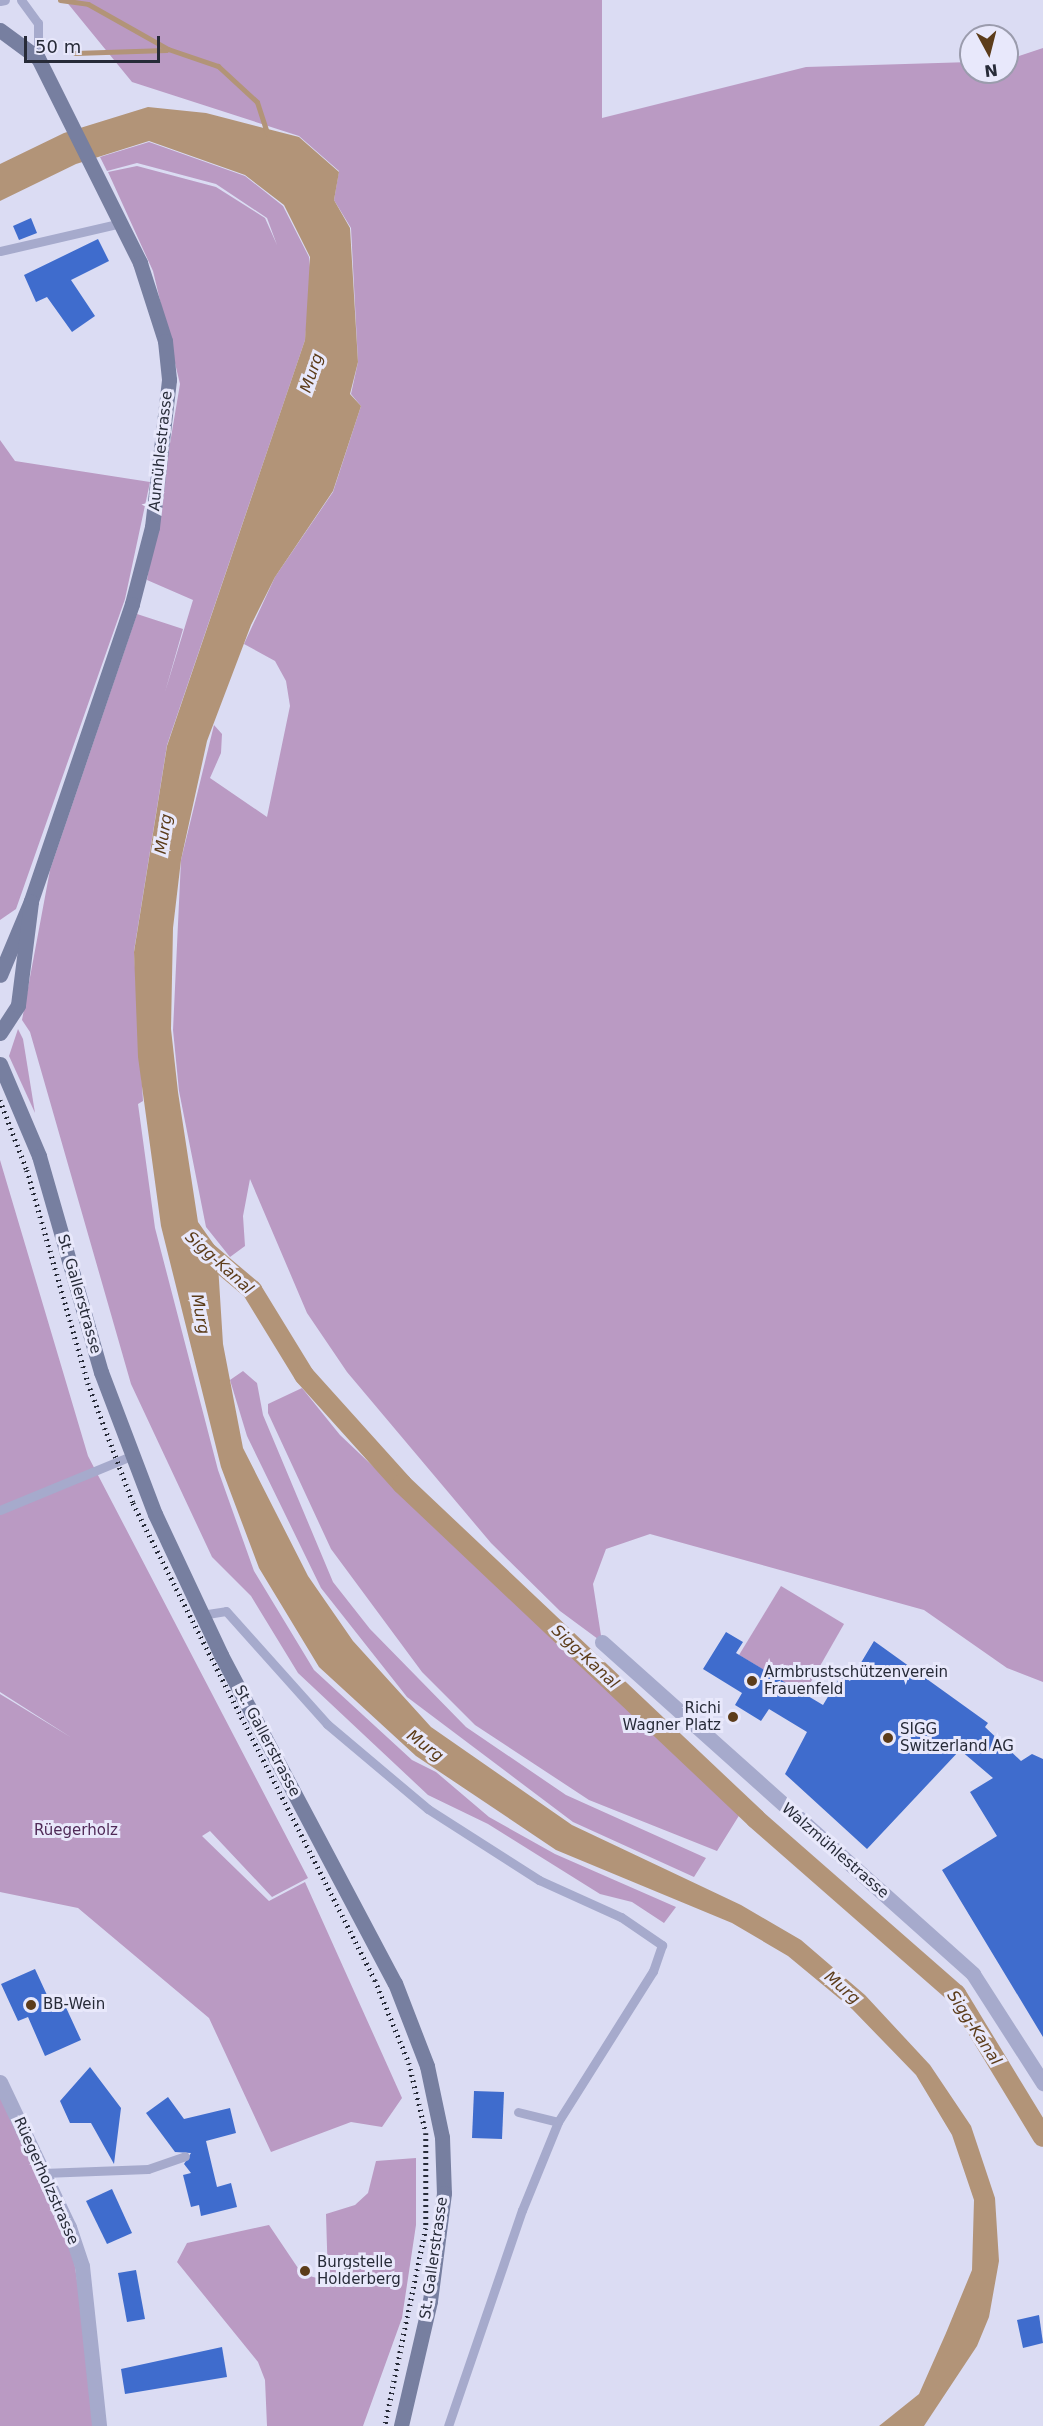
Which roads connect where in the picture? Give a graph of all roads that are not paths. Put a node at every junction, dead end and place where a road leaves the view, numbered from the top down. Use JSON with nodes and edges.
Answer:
{"nodes":[{"id":1,"x":5,"y":0,"type":"edge"},
{"id":2,"x":21,"y":0,"type":"edge"},
{"id":3,"x":0,"y":1,"type":"edge"},
{"id":4,"x":0,"y":30,"type":"edge"},
{"id":5,"x":38,"y":58,"type":"junction"},
{"id":6,"x":121,"y":223,"type":"junction"},
{"id":7,"x":0,"y":251,"type":"edge"},
{"id":8,"x":31,"y":902,"type":"junction"},
{"id":9,"x":0,"y":975,"type":"edge"},
{"id":10,"x":0,"y":1033,"type":"edge"},
{"id":11,"x":0,"y":1064,"type":"edge"},
{"id":12,"x":131,"y":1456,"type":"junction"},
{"id":13,"x":0,"y":1510,"type":"edge"},
{"id":14,"x":201,"y":1615,"type":"junction"},
{"id":15,"x":602,"y":1642,"type":"dead end"},
{"id":16,"x":0,"y":2082,"type":"edge"},
{"id":17,"x":1043,"y":2083,"type":"edge"},
{"id":18,"x":518,"y":2112,"type":"dead end"},
{"id":19,"x":558,"y":2122,"type":"junction"},
{"id":20,"x":185,"y":2156,"type":"dead end"},
{"id":21,"x":42,"y":2173,"type":"junction"},
{"id":22,"x":99,"y":2426,"type":"edge"},
{"id":23,"x":401,"y":2426,"type":"edge"},
{"id":24,"x":448,"y":2426,"type":"edge"}],
"edges":[{"from":1,"to":3,"type":"lane"},
{"from":2,"to":5,"type":"lane"},
{"from":4,"to":5,"type":"main road","name":"Aumühlestrasse"},
{"from":5,"to":6,"type":"main road","name":"Aumühlestrasse"},
{"from":6,"to":7,"type":"lane"},
{"from":6,"to":8,"type":"main road","name":"Aumühlestrasse"},
{"from":8,"to":9,"type":"main road","name":"Aumühlestrasse"},
{"from":8,"to":10,"type":"main road","name":"Aumühlestrasse"},
{"from":11,"to":12,"type":"main road","name":"St. Gallerstrasse"},
{"from":12,"to":13,"type":"lane"},
{"from":12,"to":14,"type":"main road","name":"St. Gallerstrasse"},
{"from":14,"to":19,"type":"lane"},
{"from":14,"to":23,"type":"main road","name":"St. Gallerstrasse"},
{"from":15,"to":17,"type":"street","name":"Walzmühlestrasse"},
{"from":16,"to":21,"type":"street","name":"Rüegerholzstrasse"},
{"from":18,"to":19,"type":"lane"},
{"from":19,"to":24,"type":"lane"},
{"from":20,"to":21,"type":"lane"},
{"from":21,"to":22,"type":"street","name":"Rüegerholzstrasse"}]}
